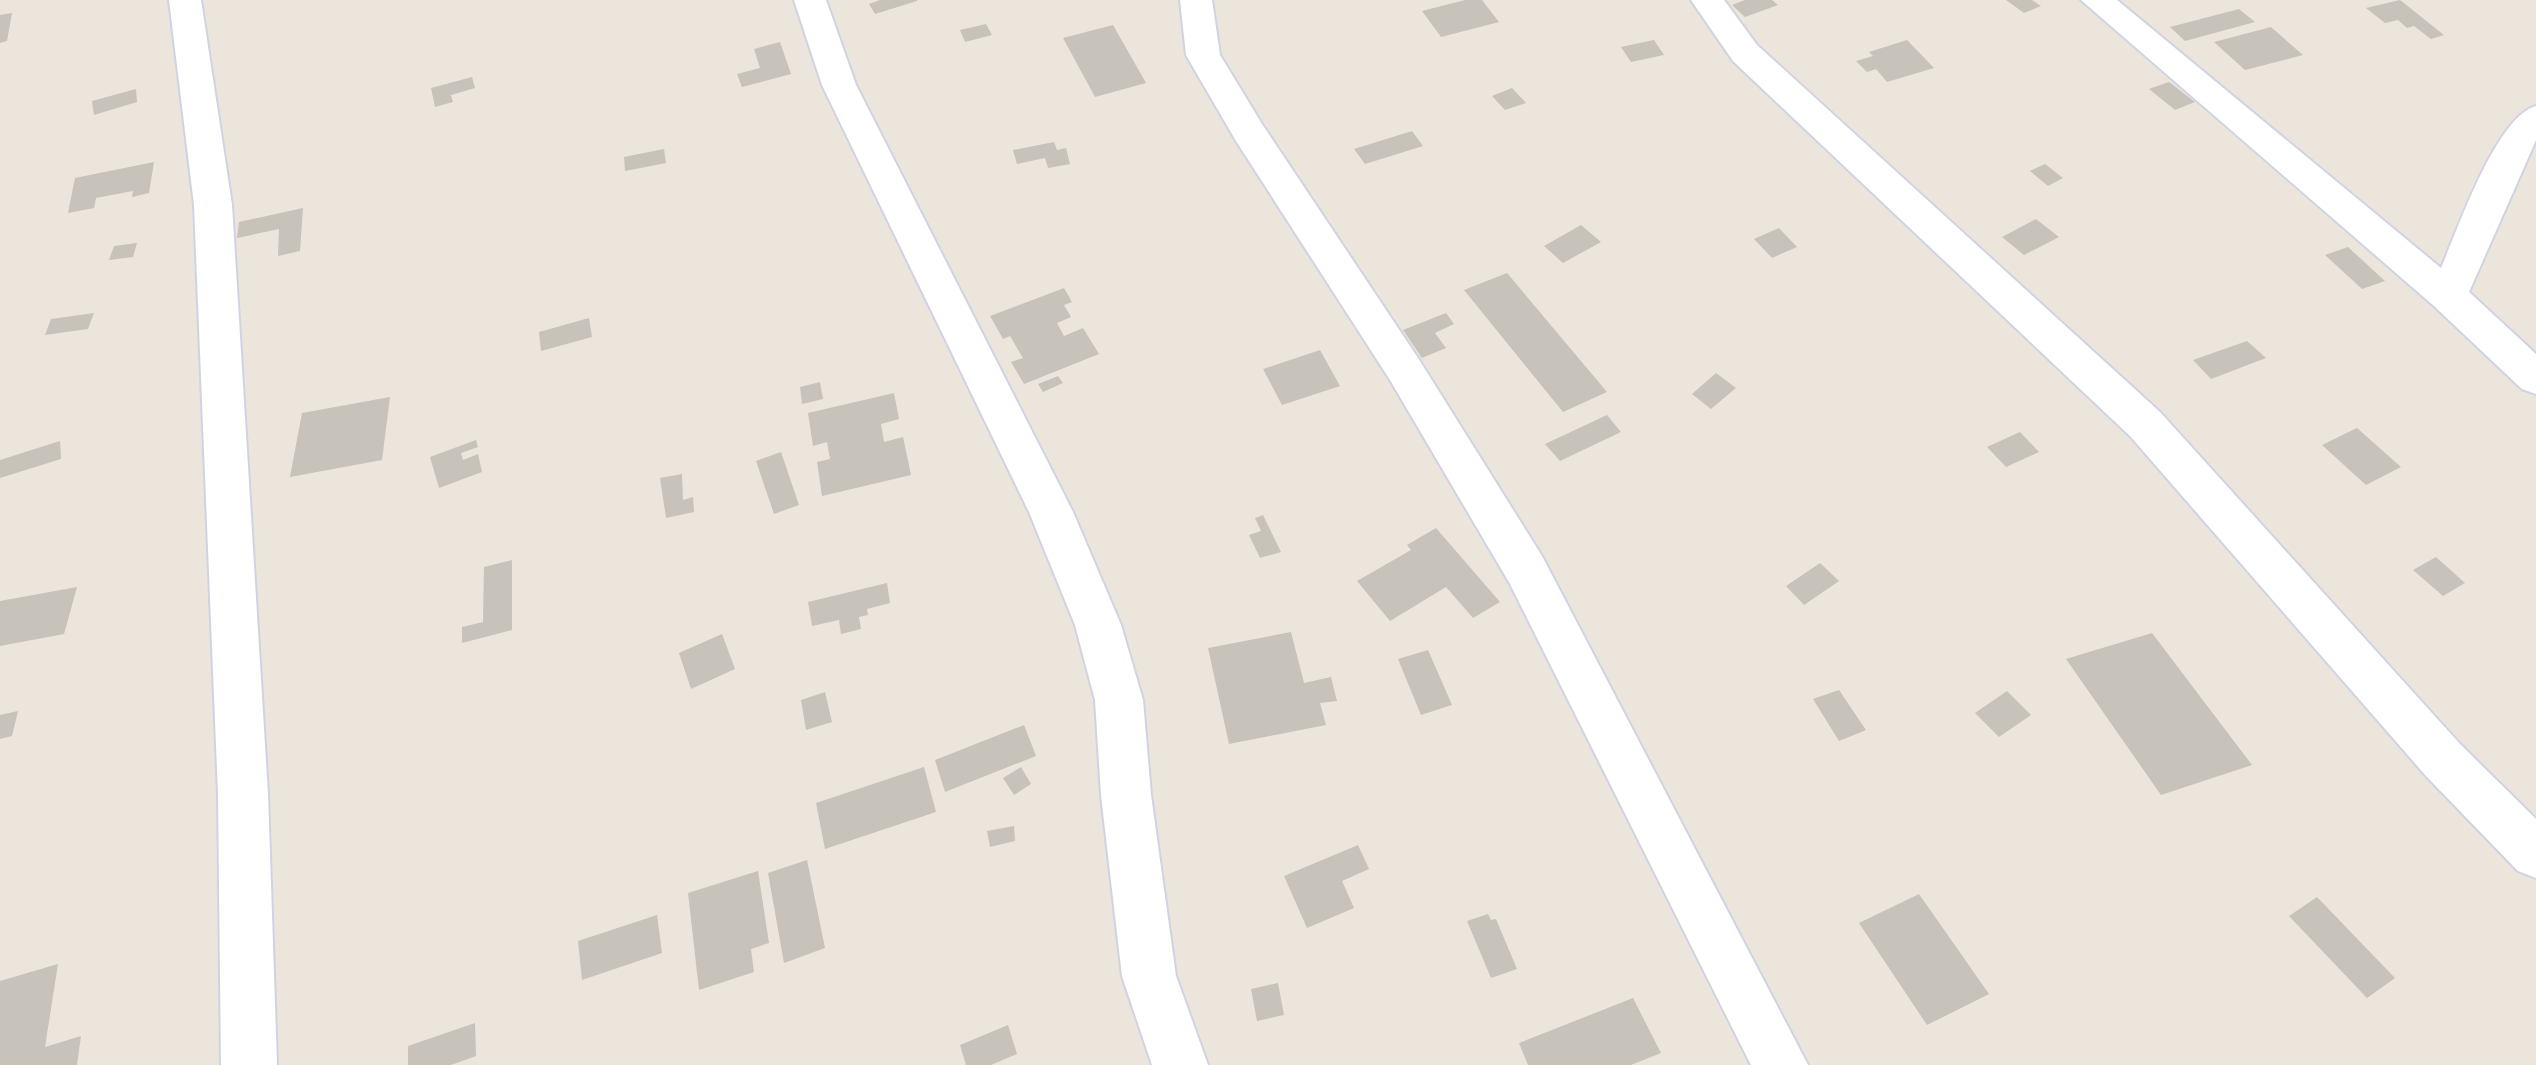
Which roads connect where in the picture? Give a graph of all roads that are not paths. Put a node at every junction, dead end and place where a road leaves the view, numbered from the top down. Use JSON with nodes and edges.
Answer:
{"nodes":[{"id":1,"x":185,"y":0,"type":"edge"},
{"id":2,"x":810,"y":0,"type":"edge"},
{"id":3,"x":1196,"y":0,"type":"edge"},
{"id":4,"x":1707,"y":0,"type":"edge"},
{"id":5,"x":2097,"y":0,"type":"edge"},
{"id":6,"x":2536,"y":118,"type":"edge"},
{"id":7,"x":2448,"y":296,"type":"junction"},
{"id":8,"x":2536,"y":378,"type":"edge"},
{"id":9,"x":2536,"y":854,"type":"edge"},
{"id":10,"x":249,"y":1065,"type":"edge"},
{"id":11,"x":1180,"y":1065,"type":"edge"},
{"id":12,"x":1780,"y":1065,"type":"edge"}],
"edges":[{"from":1,"to":10,"type":"street"},
{"from":2,"to":11,"type":"street"},
{"from":3,"to":12,"type":"street"},
{"from":4,"to":9,"type":"street"},
{"from":5,"to":7,"type":"street"},
{"from":6,"to":7,"type":"street"},
{"from":7,"to":8,"type":"street"}]}
